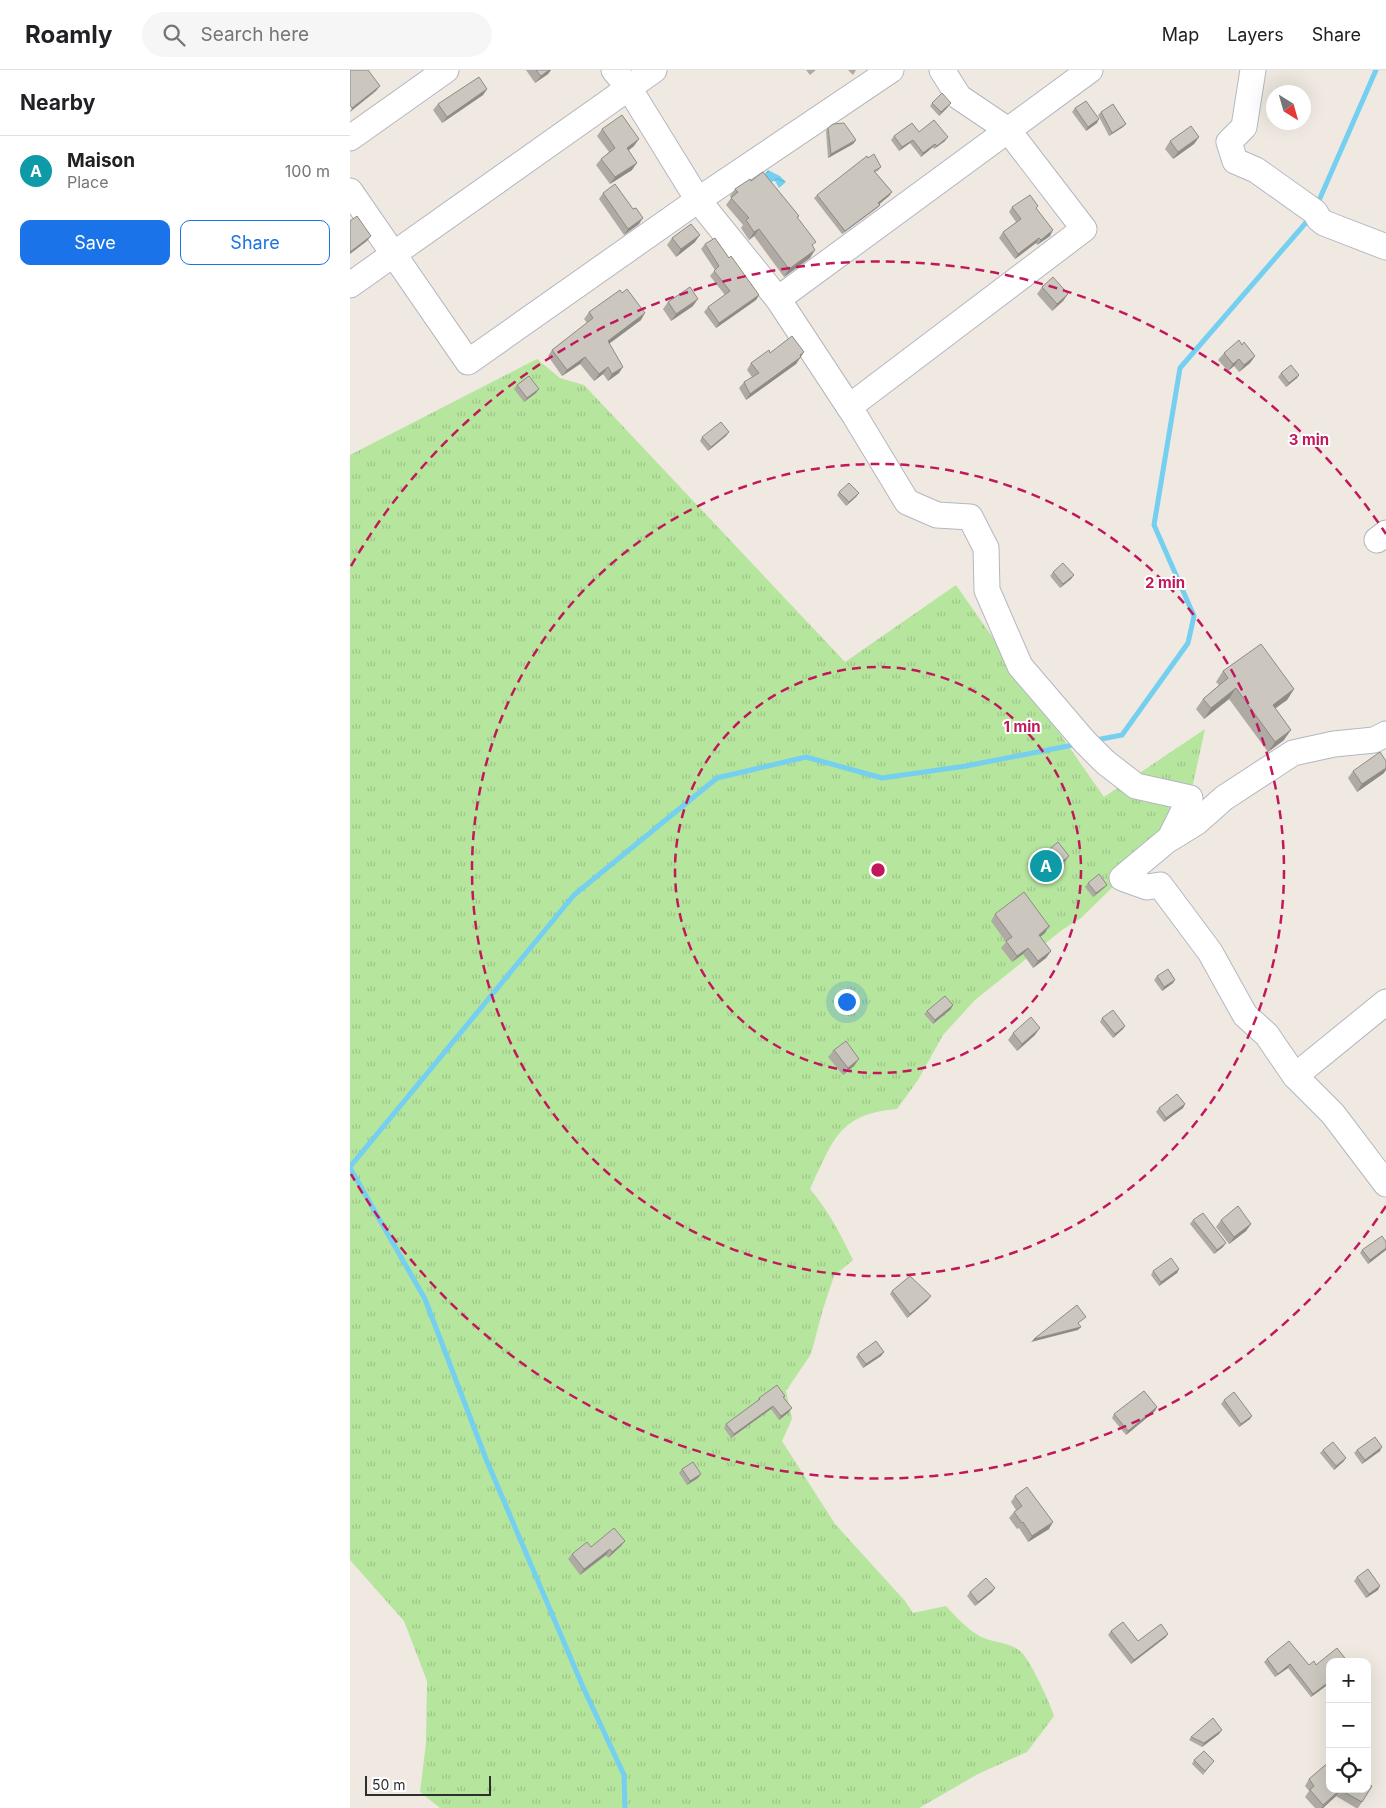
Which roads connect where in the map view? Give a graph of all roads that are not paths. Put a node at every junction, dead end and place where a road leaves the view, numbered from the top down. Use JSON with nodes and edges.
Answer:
{"nodes":[{"id":1,"x":446,"y":70,"type":"edge"},
{"id":2,"x":654,"y":70,"type":"edge"},
{"id":3,"x":891,"y":70,"type":"edge"},
{"id":4,"x":942,"y":70,"type":"edge"},
{"id":5,"x":1090,"y":70,"type":"edge"},
{"id":6,"x":1253,"y":70,"type":"edge"},
{"id":7,"x":621,"y":79,"type":"edge"},
{"id":8,"x":1008,"y":130,"type":"junction"},
{"id":9,"x":350,"y":138,"type":"edge"},
{"id":10,"x":350,"y":191,"type":"edge"},
{"id":11,"x":698,"y":200,"type":"junction"},
{"id":12,"x":1386,"y":247,"type":"edge"},
{"id":13,"x":394,"y":255,"type":"junction"},
{"id":14,"x":350,"y":285,"type":"edge"},
{"id":15,"x":778,"y":299,"type":"junction"},
{"id":16,"x":849,"y":407,"type":"junction"},
{"id":17,"x":1386,"y":734,"type":"edge"},
{"id":18,"x":1170,"y":838,"type":"junction"},
{"id":19,"x":1386,"y":1002,"type":"edge"},
{"id":20,"x":1295,"y":1076,"type":"junction"},
{"id":21,"x":1383,"y":1175,"type":"edge"}],
"edges":[{"from":1,"to":9,"type":"street"},
{"from":2,"to":7,"type":"street"},
{"from":3,"to":11,"type":"street"},
{"from":4,"to":8,"type":"street"},
{"from":5,"to":8,"type":"street"},
{"from":6,"to":12,"type":"street"},
{"from":7,"to":11,"type":"street"},
{"from":7,"to":13,"type":"street"},
{"from":8,"to":15,"type":"street"},
{"from":8,"to":16,"type":"street"},
{"from":10,"to":13,"type":"street"},
{"from":11,"to":13,"type":"street"},
{"from":11,"to":15,"type":"street"},
{"from":13,"to":14,"type":"street"},
{"from":15,"to":16,"type":"street"},
{"from":16,"to":18,"type":"street"},
{"from":17,"to":18,"type":"street"},
{"from":18,"to":20,"type":"street"},
{"from":19,"to":20,"type":"street"},
{"from":20,"to":21,"type":"street"}]}
